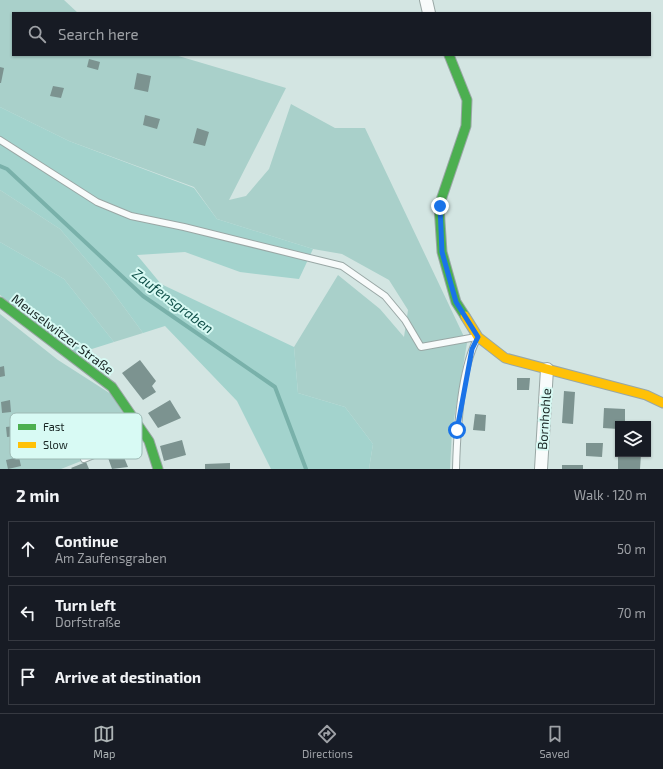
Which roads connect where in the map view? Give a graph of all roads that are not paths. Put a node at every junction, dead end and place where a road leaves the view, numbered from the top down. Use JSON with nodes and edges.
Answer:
{"nodes":[{"id":1,"x":426,"y":0,"type":"edge"},
{"id":2,"x":429,"y":12,"type":"edge"},
{"id":3,"x":449,"y":56,"type":"edge"},
{"id":4,"x":0,"y":140,"type":"edge"},
{"id":5,"x":0,"y":302,"type":"edge"},
{"id":6,"x":478,"y":337,"type":"junction"},
{"id":7,"x":547,"y":369,"type":"junction"},
{"id":8,"x":663,"y":403,"type":"edge"},
{"id":9,"x":130,"y":413,"type":"edge"},
{"id":10,"x":142,"y":431,"type":"edge"},
{"id":11,"x":144,"y":434,"type":"joint"},
{"id":12,"x":158,"y":469,"type":"edge"},
{"id":13,"x":456,"y":469,"type":"edge"},
{"id":14,"x":541,"y":469,"type":"edge"}],
"edges":[{"from":1,"to":2,"type":"street"},
{"from":3,"to":6,"type":"street"},
{"from":4,"to":6,"type":"lane"},
{"from":5,"to":9,"type":"street","name":"Meuselwitzer Straße"},
{"from":6,"to":7,"type":"street"},
{"from":6,"to":13,"type":"lane"},
{"from":7,"to":8,"type":"street"},
{"from":7,"to":14,"type":"street","name":"Bornhohle"},
{"from":10,"to":11,"type":"street","name":"Meuselwitzer Straße"},
{"from":11,"to":12,"type":"street","name":"Meuselwitzer Straße"}]}
